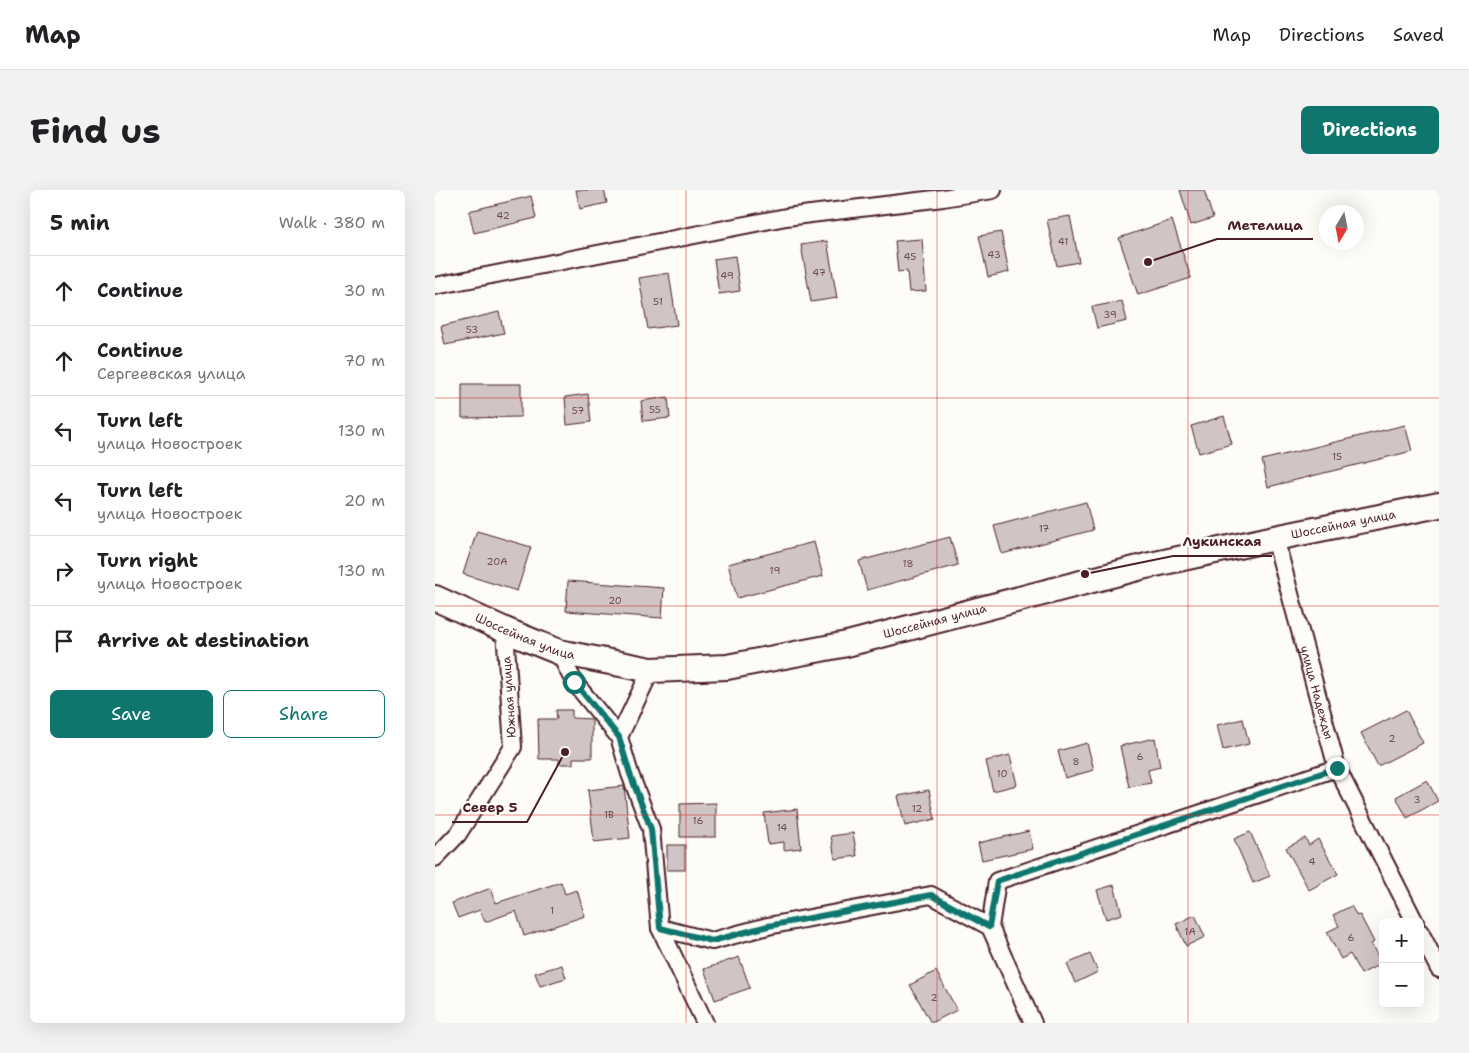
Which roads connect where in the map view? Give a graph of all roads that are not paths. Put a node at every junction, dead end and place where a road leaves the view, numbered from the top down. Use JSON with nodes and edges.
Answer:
{"nodes":[{"id":1,"x":993,"y":190,"type":"edge"},
{"id":2,"x":435,"y":286,"type":"edge"},
{"id":3,"x":1439,"y":505,"type":"edge"},
{"id":4,"x":1275,"y":538,"type":"junction"},
{"id":5,"x":435,"y":598,"type":"edge"},
{"id":6,"x":505,"y":630,"type":"junction"},
{"id":7,"x":559,"y":652,"type":"junction"},
{"id":8,"x":651,"y":670,"type":"junction"},
{"id":9,"x":619,"y":737,"type":"junction"},
{"id":10,"x":1337,"y":768,"type":"junction"},
{"id":11,"x":435,"y":858,"type":"edge"},
{"id":12,"x":1413,"y":918,"type":"edge"},
{"id":13,"x":989,"y":927,"type":"junction"},
{"id":14,"x":660,"y":928,"type":"junction"},
{"id":15,"x":1424,"y":940,"type":"edge"},
{"id":16,"x":1439,"y":969,"type":"edge"},
{"id":17,"x":705,"y":1023,"type":"edge"},
{"id":18,"x":1033,"y":1023,"type":"edge"}],
"edges":[{"from":1,"to":2,"type":"street"},
{"from":3,"to":4,"type":"main road","name":"Шоссейная улица"},
{"from":4,"to":8,"type":"main road","name":"Шоссейная улица"},
{"from":4,"to":10,"type":"street","name":"улица Надежды"},
{"from":5,"to":6,"type":"main road","name":"Шоссейная улица"},
{"from":6,"to":7,"type":"main road","name":"Шоссейная улица"},
{"from":6,"to":11,"type":"street","name":"Южная улица"},
{"from":7,"to":8,"type":"main road","name":"Шоссейная улица"},
{"from":7,"to":9,"type":"street"},
{"from":8,"to":9,"type":"street"},
{"from":9,"to":14,"type":"street"},
{"from":10,"to":12,"type":"street","name":"улица Надежды"},
{"from":10,"to":13,"type":"street"},
{"from":13,"to":14,"type":"street"},
{"from":13,"to":18,"type":"street"},
{"from":14,"to":17,"type":"street"},
{"from":15,"to":16,"type":"street"}]}
